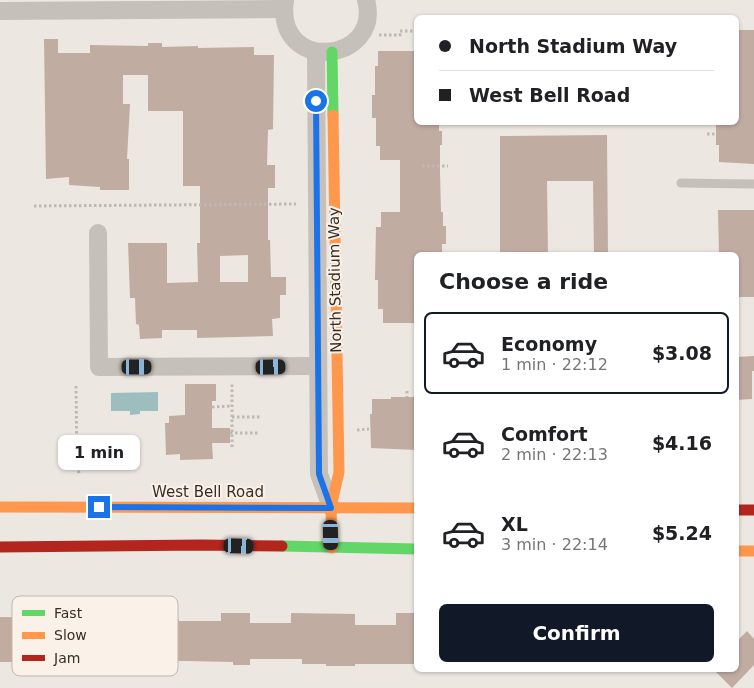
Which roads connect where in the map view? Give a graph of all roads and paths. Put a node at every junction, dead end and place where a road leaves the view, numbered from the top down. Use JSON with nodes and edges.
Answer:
{"nodes":[{"id":1,"x":366,"y":0,"type":"edge"},
{"id":2,"x":284,"y":4,"type":"edge"},
{"id":3,"x":0,"y":11,"type":"edge"},
{"id":4,"x":414,"y":30,"type":"edge"},
{"id":5,"x":376,"y":35,"type":"dead end"},
{"id":6,"x":324,"y":52,"type":"junction"},
{"id":7,"x":707,"y":134,"type":"dead end"},
{"id":8,"x":716,"y":134,"type":"dead end"},
{"id":9,"x":422,"y":166,"type":"dead end"},
{"id":10,"x":448,"y":166,"type":"dead end"},
{"id":11,"x":681,"y":184,"type":"dead end"},
{"id":12,"x":754,"y":184,"type":"edge"},
{"id":13,"x":296,"y":204,"type":"dead end"},
{"id":14,"x":34,"y":206,"type":"dead end"},
{"id":15,"x":98,"y":233,"type":"dead end"},
{"id":16,"x":318,"y":366,"type":"junction"},
{"id":17,"x":233,"y":377,"type":"dead end"},
{"id":18,"x":76,"y":386,"type":"dead end"},
{"id":19,"x":408,"y":392,"type":"dead end"},
{"id":20,"x":408,"y":397,"type":"dead end"},
{"id":21,"x":232,"y":406,"type":"junction"},
{"id":22,"x":212,"y":407,"type":"dead end"},
{"id":23,"x":232,"y":417,"type":"junction"},
{"id":24,"x":260,"y":417,"type":"dead end"},
{"id":25,"x":260,"y":433,"type":"dead end"},
{"id":26,"x":231,"y":434,"type":"junction"},
{"id":27,"x":232,"y":447,"type":"dead end"},
{"id":28,"x":80,"y":475,"type":"dead end"},
{"id":29,"x":0,"y":507,"type":"edge"},
{"id":30,"x":331,"y":508,"type":"junction"},
{"id":31,"x":414,"y":508,"type":"edge"},
{"id":32,"x":739,"y":510,"type":"edge"},
{"id":33,"x":754,"y":510,"type":"edge"},
{"id":34,"x":0,"y":547,"type":"edge"},
{"id":35,"x":332,"y":548,"type":"junction"},
{"id":36,"x":414,"y":549,"type":"edge"},
{"id":37,"x":739,"y":551,"type":"edge"},
{"id":38,"x":754,"y":551,"type":"edge"}],
"edges":[{"from":1,"to":6,"type":"street"},
{"from":2,"to":3,"type":"street"},
{"from":2,"to":6,"type":"street"},
{"from":4,"to":5,"type":"path"},
{"from":6,"to":16,"type":"street","name":"North Stadium Way"},
{"from":6,"to":30,"type":"main road","name":"North Stadium Way"},
{"from":7,"to":8,"type":"path"},
{"from":9,"to":10,"type":"path"},
{"from":11,"to":12,"type":"lane"},
{"from":13,"to":14,"type":"path"},
{"from":15,"to":16,"type":"street"},
{"from":16,"to":30,"type":"street","name":"North Stadium Way"},
{"from":17,"to":21,"type":"path"},
{"from":18,"to":28,"type":"path"},
{"from":19,"to":20,"type":"path"},
{"from":21,"to":22,"type":"path"},
{"from":21,"to":23,"type":"path"},
{"from":23,"to":24,"type":"path"},
{"from":23,"to":26,"type":"path"},
{"from":25,"to":26,"type":"path"},
{"from":26,"to":27,"type":"path"},
{"from":29,"to":30,"type":"main road","name":"West Bell Road"},
{"from":30,"to":31,"type":"main road","name":"West Bell Road"},
{"from":30,"to":35,"type":"main road","name":"North Stadium Way"},
{"from":32,"to":33,"type":"main road"},
{"from":34,"to":35,"type":"main road"},
{"from":35,"to":36,"type":"main road"},
{"from":37,"to":38,"type":"main road"}]}
